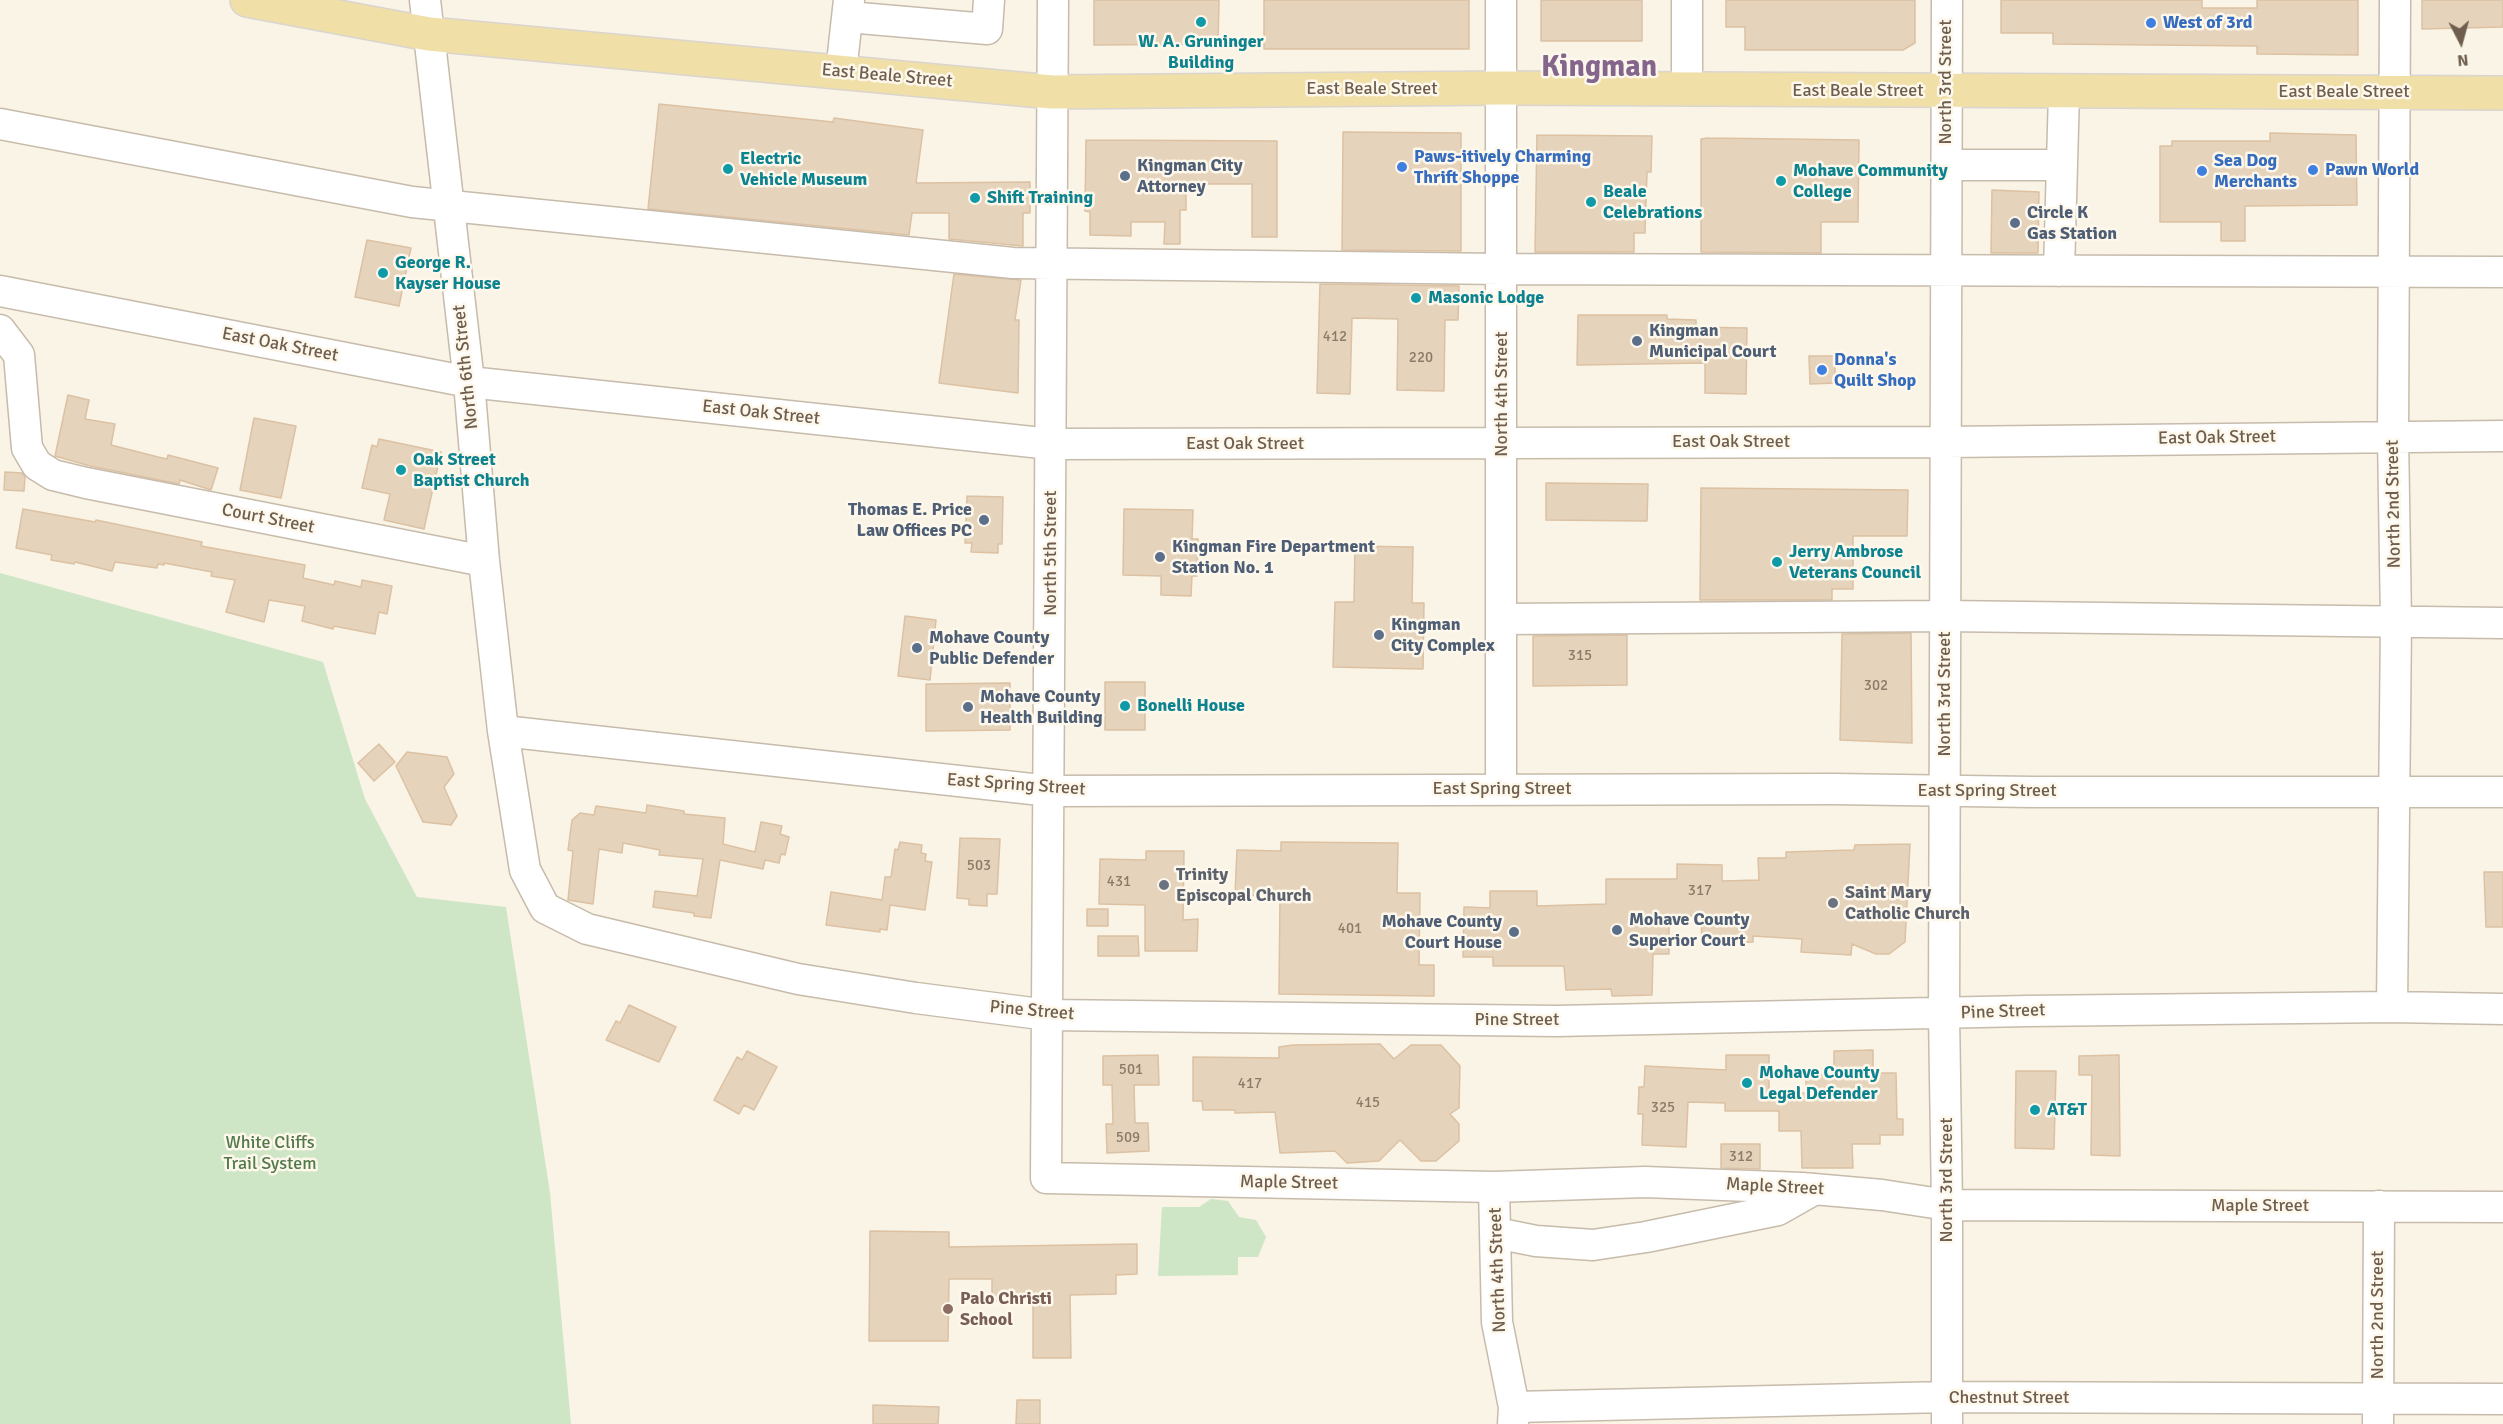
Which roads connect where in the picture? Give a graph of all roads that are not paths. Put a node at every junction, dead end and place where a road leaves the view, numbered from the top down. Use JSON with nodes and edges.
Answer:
{"nodes":[{"id":1,"x":247,"y":0,"type":"edge"},
{"id":2,"x":425,"y":0,"type":"edge"},
{"id":3,"x":989,"y":0,"type":"edge"},
{"id":4,"x":1053,"y":0,"type":"edge"},
{"id":5,"x":1502,"y":0,"type":"edge"},
{"id":6,"x":1687,"y":0,"type":"edge"},
{"id":7,"x":1947,"y":0,"type":"edge"},
{"id":8,"x":2395,"y":0,"type":"edge"},
{"id":9,"x":848,"y":8,"type":"edge"},
{"id":10,"x":429,"y":34,"type":"junction"},
{"id":11,"x":841,"y":72,"type":"junction"},
{"id":12,"x":1502,"y":88,"type":"junction"},
{"id":13,"x":1687,"y":90,"type":"junction"},
{"id":14,"x":1946,"y":91,"type":"junction"},
{"id":15,"x":1052,"y":92,"type":"junction"},
{"id":16,"x":2064,"y":92,"type":"junction"},
{"id":17,"x":2395,"y":92,"type":"junction"},
{"id":18,"x":2503,"y":93,"type":"edge"},
{"id":19,"x":0,"y":124,"type":"edge"},
{"id":20,"x":1946,"y":165,"type":"junction"},
{"id":21,"x":2062,"y":165,"type":"junction"},
{"id":22,"x":449,"y":206,"type":"junction"},
{"id":23,"x":1052,"y":265,"type":"junction"},
{"id":24,"x":1502,"y":269,"type":"junction"},
{"id":25,"x":1946,"y":270,"type":"junction"},
{"id":26,"x":2059,"y":271,"type":"junction"},
{"id":27,"x":2503,"y":272,"type":"edge"},
{"id":28,"x":2394,"y":273,"type":"junction"},
{"id":29,"x":0,"y":291,"type":"edge"},
{"id":30,"x":0,"y":330,"type":"edge"},
{"id":31,"x":469,"y":382,"type":"junction"},
{"id":32,"x":2393,"y":436,"type":"junction"},
{"id":33,"x":2503,"y":436,"type":"edge"},
{"id":34,"x":1502,"y":442,"type":"junction"},
{"id":35,"x":1946,"y":442,"type":"junction"},
{"id":36,"x":1051,"y":444,"type":"junction"},
{"id":37,"x":484,"y":561,"type":"junction"},
{"id":38,"x":1946,"y":616,"type":"junction"},
{"id":39,"x":1502,"y":619,"type":"junction"},
{"id":40,"x":2396,"y":622,"type":"junction"},
{"id":41,"x":2503,"y":623,"type":"edge"},
{"id":42,"x":503,"y":731,"type":"junction"},
{"id":43,"x":1502,"y":789,"type":"junction"},
{"id":44,"x":1050,"y":791,"type":"junction"},
{"id":45,"x":1945,"y":791,"type":"junction"},
{"id":46,"x":2395,"y":791,"type":"junction"},
{"id":47,"x":2503,"y":792,"type":"edge"},
{"id":48,"x":545,"y":908,"type":"joint"},
{"id":49,"x":2392,"y":1007,"type":"junction"},
{"id":50,"x":2503,"y":1009,"type":"edge"},
{"id":51,"x":1944,"y":1014,"type":"junction"},
{"id":52,"x":1048,"y":1015,"type":"junction"},
{"id":53,"x":1046,"y":1178,"type":"joint"},
{"id":54,"x":1494,"y":1187,"type":"junction"},
{"id":55,"x":1815,"y":1189,"type":"junction"},
{"id":56,"x":1947,"y":1205,"type":"junction"},
{"id":57,"x":2379,"y":1206,"type":"junction"},
{"id":58,"x":2503,"y":1207,"type":"edge"},
{"id":59,"x":1496,"y":1233,"type":"junction"},
{"id":60,"x":2503,"y":1399,"type":"edge"},
{"id":61,"x":1946,"y":1411,"type":"edge"},
{"id":62,"x":2378,"y":1411,"type":"edge"},
{"id":63,"x":1513,"y":1416,"type":"edge"}],
"edges":[{"from":1,"to":10,"type":"main road","name":"East Beale Street"},
{"from":2,"to":10,"type":"street","name":"North 6th Street"},
{"from":3,"to":9,"type":"street"},
{"from":4,"to":15,"type":"street","name":"North 5th Street"},
{"from":5,"to":12,"type":"street","name":"North 4th Street"},
{"from":6,"to":13,"type":"street"},
{"from":7,"to":14,"type":"street","name":"North 3rd Street"},
{"from":8,"to":17,"type":"street","name":"North 2nd Street"},
{"from":9,"to":11,"type":"street"},
{"from":10,"to":11,"type":"main road","name":"East Beale Street"},
{"from":10,"to":22,"type":"street","name":"North 6th Street"},
{"from":11,"to":15,"type":"main road","name":"East Beale Street"},
{"from":12,"to":13,"type":"main road","name":"East Beale Street"},
{"from":12,"to":15,"type":"main road","name":"East Beale Street"},
{"from":12,"to":24,"type":"street","name":"North 4th Street"},
{"from":13,"to":14,"type":"main road","name":"East Beale Street"},
{"from":14,"to":16,"type":"main road","name":"East Beale Street"},
{"from":14,"to":20,"type":"street","name":"North 3rd Street"},
{"from":15,"to":23,"type":"street","name":"North 5th Street"},
{"from":16,"to":17,"type":"main road","name":"East Beale Street"},
{"from":16,"to":21,"type":"street"},
{"from":17,"to":18,"type":"main road","name":"East Beale Street"},
{"from":17,"to":28,"type":"street","name":"North 2nd Street"},
{"from":19,"to":22,"type":"street"},
{"from":20,"to":21,"type":"street"},
{"from":20,"to":25,"type":"street","name":"North 3rd Street"},
{"from":21,"to":26,"type":"street"},
{"from":22,"to":23,"type":"street"},
{"from":22,"to":31,"type":"street","name":"North 6th Street"},
{"from":23,"to":24,"type":"street"},
{"from":23,"to":36,"type":"street","name":"North 5th Street"},
{"from":24,"to":25,"type":"street"},
{"from":24,"to":34,"type":"street","name":"North 4th Street"},
{"from":25,"to":26,"type":"street"},
{"from":25,"to":35,"type":"street","name":"North 3rd Street"},
{"from":26,"to":28,"type":"street"},
{"from":27,"to":28,"type":"street"},
{"from":28,"to":32,"type":"street","name":"North 2nd Street"},
{"from":29,"to":31,"type":"street","name":"East Oak Street"},
{"from":30,"to":37,"type":"street","name":"Court Street"},
{"from":31,"to":36,"type":"street","name":"East Oak Street"},
{"from":31,"to":37,"type":"street","name":"North 6th Street"},
{"from":32,"to":33,"type":"street","name":"East Oak Street"},
{"from":32,"to":35,"type":"street","name":"East Oak Street"},
{"from":32,"to":40,"type":"street","name":"North 2nd Street"},
{"from":34,"to":35,"type":"street","name":"East Oak Street"},
{"from":34,"to":36,"type":"street","name":"East Oak Street"},
{"from":34,"to":39,"type":"street","name":"North 4th Street"},
{"from":35,"to":38,"type":"street","name":"North 3rd Street"},
{"from":36,"to":44,"type":"street","name":"North 5th Street"},
{"from":37,"to":42,"type":"street","name":"North 6th Street"},
{"from":38,"to":39,"type":"street"},
{"from":38,"to":40,"type":"street"},
{"from":38,"to":45,"type":"street","name":"North 3rd Street"},
{"from":39,"to":43,"type":"street","name":"North 4th Street"},
{"from":40,"to":41,"type":"street"},
{"from":40,"to":46,"type":"street","name":"North 2nd Street"},
{"from":42,"to":44,"type":"street","name":"East Spring Street"},
{"from":42,"to":48,"type":"street","name":"North 6th Street"},
{"from":43,"to":44,"type":"street","name":"East Spring Street"},
{"from":43,"to":45,"type":"street","name":"East Spring Street"},
{"from":44,"to":52,"type":"street","name":"North 5th Street"},
{"from":45,"to":46,"type":"street","name":"East Spring Street"},
{"from":45,"to":51,"type":"street","name":"North 3rd Street"},
{"from":46,"to":47,"type":"street","name":"East Spring Street"},
{"from":46,"to":49,"type":"street","name":"North 2nd Street"},
{"from":48,"to":52,"type":"street","name":"Pine Street"},
{"from":49,"to":50,"type":"street","name":"Pine Street"},
{"from":49,"to":51,"type":"street","name":"Pine Street"},
{"from":51,"to":52,"type":"street","name":"Pine Street"},
{"from":51,"to":56,"type":"street","name":"North 3rd Street"},
{"from":52,"to":53,"type":"street","name":"North 5th Street"},
{"from":53,"to":54,"type":"street","name":"Maple Street"},
{"from":54,"to":55,"type":"street","name":"Maple Street"},
{"from":54,"to":59,"type":"street","name":"North 4th Street"},
{"from":55,"to":56,"type":"street","name":"Maple Street"},
{"from":55,"to":59,"type":"street"},
{"from":56,"to":57,"type":"street","name":"Maple Street"},
{"from":56,"to":61,"type":"street","name":"North 3rd Street"},
{"from":57,"to":58,"type":"street","name":"Maple Street"},
{"from":57,"to":62,"type":"street","name":"North 2nd Street"},
{"from":59,"to":63,"type":"street","name":"North 4th Street"},
{"from":60,"to":62,"type":"street","name":"Chestnut Street"},
{"from":61,"to":62,"type":"street","name":"Chestnut Street"},
{"from":61,"to":63,"type":"street","name":"Chestnut Street"}]}
